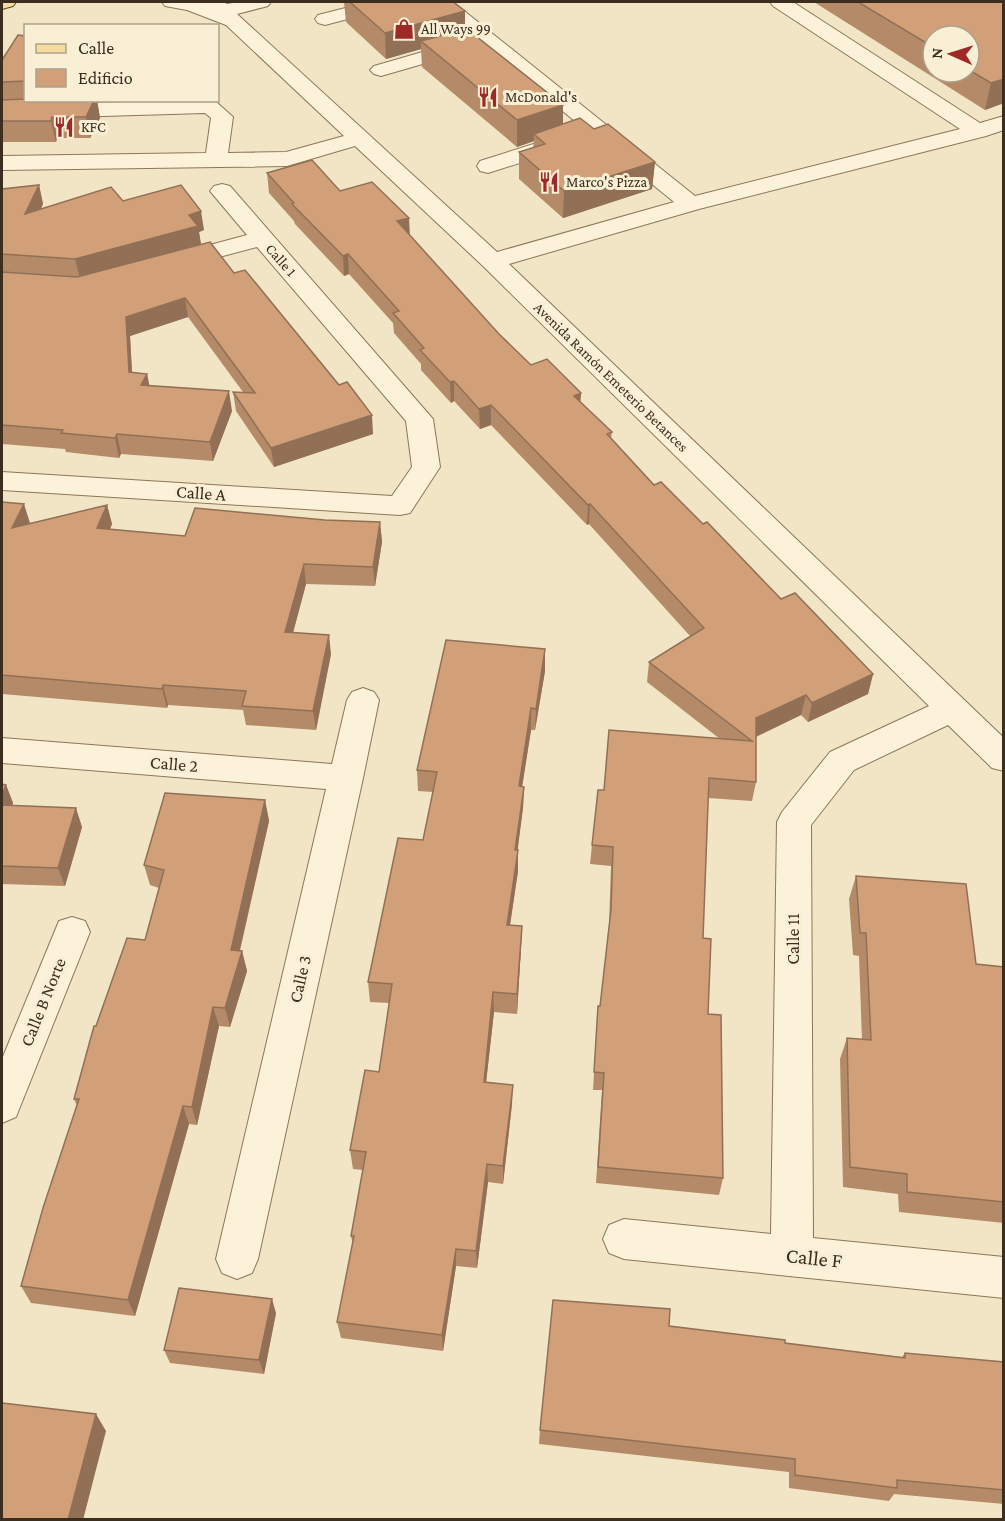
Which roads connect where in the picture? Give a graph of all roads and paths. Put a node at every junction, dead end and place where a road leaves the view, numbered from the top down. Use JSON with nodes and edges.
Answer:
{"nodes":[{"id":1,"x":6,"y":2,"type":"edge"},
{"id":2,"x":171,"y":2,"type":"edge"},
{"id":3,"x":261,"y":2,"type":"edge"},
{"id":4,"x":390,"y":2,"type":"edge"},
{"id":5,"x":441,"y":2,"type":"edge"},
{"id":6,"x":780,"y":2,"type":"edge"},
{"id":7,"x":2,"y":3,"type":"edge"},
{"id":8,"x":222,"y":11,"type":"edge"},
{"id":9,"x":325,"y":19,"type":"dead end"},
{"id":10,"x":489,"y":39,"type":"junction"},
{"id":11,"x":381,"y":70,"type":"dead end"},
{"id":12,"x":2,"y":112,"type":"edge"},
{"id":13,"x":1004,"y":122,"type":"edge"},
{"id":14,"x":600,"y":129,"type":"junction"},
{"id":15,"x":978,"y":130,"type":"junction"},
{"id":16,"x":360,"y":138,"type":"junction"},
{"id":17,"x":216,"y":160,"type":"junction"},
{"id":18,"x":2,"y":163,"type":"edge"},
{"id":19,"x":488,"y":166,"type":"dead end"},
{"id":20,"x":222,"y":191,"type":"dead end"},
{"id":21,"x":691,"y":204,"type":"junction"},
{"id":22,"x":262,"y":238,"type":"junction"},
{"id":23,"x":492,"y":261,"type":"junction"},
{"id":24,"x":149,"y":269,"type":"edge"},
{"id":25,"x":2,"y":481,"type":"edge"},
{"id":26,"x":400,"y":506,"type":"joint"},
{"id":27,"x":363,"y":700,"type":"dead end"},
{"id":28,"x":952,"y":709,"type":"junction"},
{"id":29,"x":2,"y":750,"type":"edge"},
{"id":30,"x":1004,"y":759,"type":"edge"},
{"id":31,"x":346,"y":778,"type":"junction"},
{"id":32,"x":72,"y":932,"type":"dead end"},
{"id":33,"x":2,"y":1106,"type":"edge"},
{"id":34,"x":624,"y":1239,"type":"dead end"},
{"id":35,"x":792,"y":1256,"type":"junction"},
{"id":36,"x":237,"y":1259,"type":"dead end"},
{"id":37,"x":1004,"y":1278,"type":"edge"}],
"edges":[{"from":1,"to":7,"type":"main road"},
{"from":2,"to":8,"type":"street"},
{"from":3,"to":8,"type":"street"},
{"from":4,"to":9,"type":"street"},
{"from":5,"to":10,"type":"street"},
{"from":6,"to":15,"type":"street"},
{"from":8,"to":16,"type":"street","name":"Avenida Ramón Emeterio Betances"},
{"from":10,"to":11,"type":"street"},
{"from":10,"to":14,"type":"street"},
{"from":12,"to":17,"type":"street"},
{"from":13,"to":15,"type":"street"},
{"from":14,"to":19,"type":"street"},
{"from":14,"to":21,"type":"street"},
{"from":15,"to":21,"type":"street"},
{"from":16,"to":17,"type":"street"},
{"from":16,"to":23,"type":"street","name":"Avenida Ramón Emeterio Betances"},
{"from":17,"to":18,"type":"street"},
{"from":20,"to":22,"type":"street"},
{"from":21,"to":23,"type":"street"},
{"from":22,"to":24,"type":"street","name":"Calle 1"},
{"from":22,"to":26,"type":"street","name":"Calle 1"},
{"from":23,"to":28,"type":"street","name":"Avenida Ramón Emeterio Betances"},
{"from":25,"to":26,"type":"street","name":"Calle A"},
{"from":27,"to":31,"type":"street","name":"Calle 3"},
{"from":28,"to":30,"type":"street","name":"Avenida Ramón Emeterio Betances"},
{"from":28,"to":35,"type":"street","name":"Calle 11"},
{"from":29,"to":31,"type":"street","name":"Calle 2"},
{"from":31,"to":36,"type":"street","name":"Calle 3"},
{"from":32,"to":33,"type":"street","name":"Calle B Norte"},
{"from":34,"to":35,"type":"street","name":"Calle F"},
{"from":35,"to":37,"type":"street","name":"Calle F"}]}
